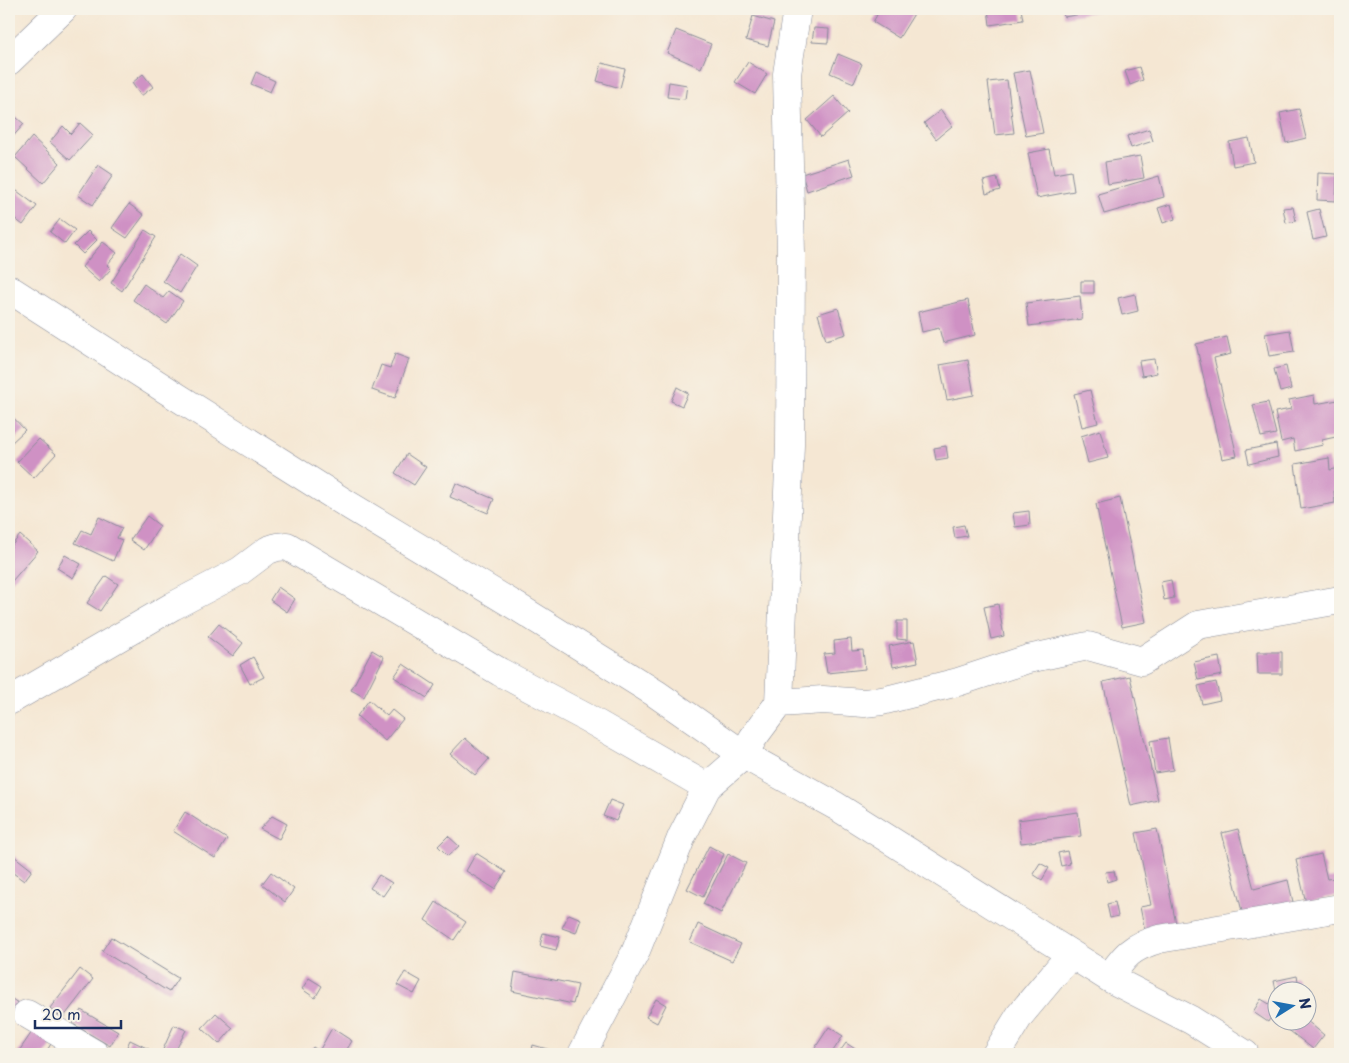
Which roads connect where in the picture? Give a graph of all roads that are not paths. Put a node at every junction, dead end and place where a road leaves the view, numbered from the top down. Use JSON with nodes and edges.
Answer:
{"nodes":[{"id":1,"x":63,"y":9,"type":"edge"},
{"id":2,"x":798,"y":9,"type":"edge"},
{"id":3,"x":9,"y":61,"type":"edge"},
{"id":4,"x":9,"y":289,"type":"edge"},
{"id":5,"x":1340,"y":600,"type":"edge"},
{"id":6,"x":9,"y":701,"type":"edge"},
{"id":7,"x":779,"y":703,"type":"junction"},
{"id":8,"x":744,"y":755,"type":"junction"},
{"id":9,"x":707,"y":787,"type":"junction"},
{"id":10,"x":1340,"y":908,"type":"edge"},
{"id":11,"x":1071,"y":954,"type":"junction"},
{"id":12,"x":1109,"y":978,"type":"junction"},
{"id":13,"x":27,"y":1014,"type":"dead end"},
{"id":14,"x":95,"y":1054,"type":"edge"},
{"id":15,"x":582,"y":1054,"type":"edge"},
{"id":16,"x":996,"y":1054,"type":"edge"},
{"id":17,"x":1245,"y":1054,"type":"edge"}],
"edges":[{"from":1,"to":3,"type":"street"},
{"from":2,"to":7,"type":"street"},
{"from":4,"to":8,"type":"street"},
{"from":5,"to":7,"type":"street"},
{"from":6,"to":9,"type":"street"},
{"from":7,"to":8,"type":"street"},
{"from":8,"to":9,"type":"street"},
{"from":8,"to":11,"type":"street"},
{"from":9,"to":15,"type":"street"},
{"from":10,"to":12,"type":"street"},
{"from":11,"to":12,"type":"street"},
{"from":11,"to":16,"type":"street"},
{"from":12,"to":17,"type":"street"},
{"from":13,"to":14,"type":"street"}]}
